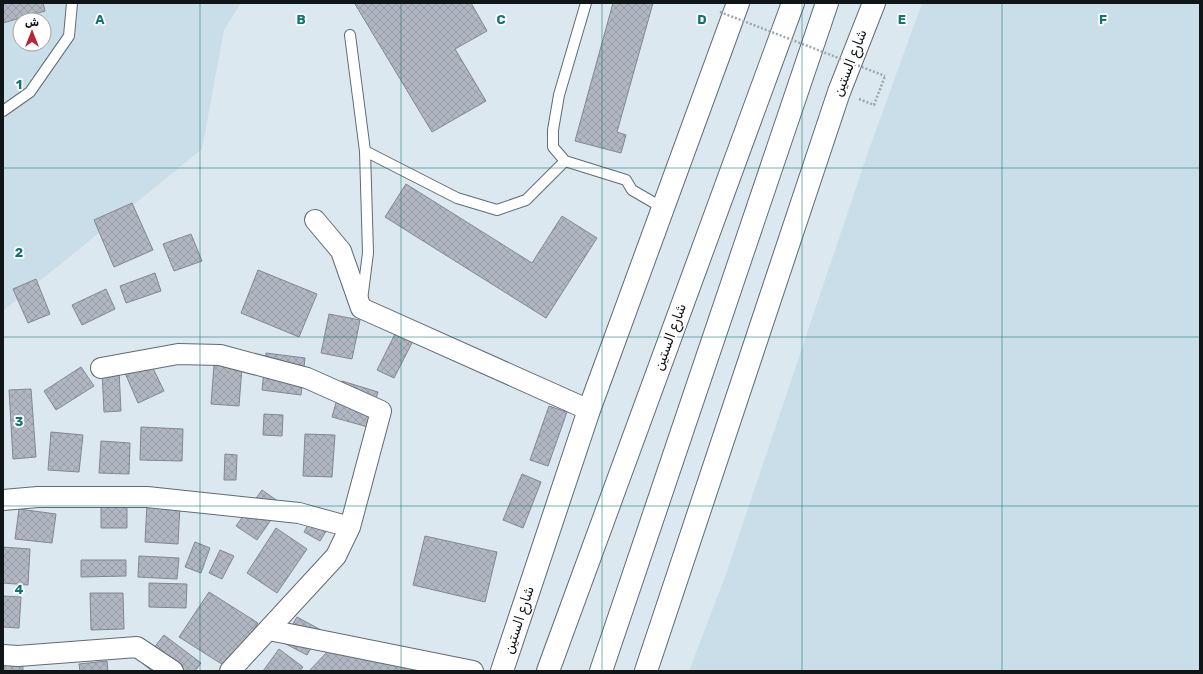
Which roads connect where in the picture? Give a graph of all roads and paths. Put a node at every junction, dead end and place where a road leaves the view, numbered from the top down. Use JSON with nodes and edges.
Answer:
{"nodes":[{"id":1,"x":72,"y":3,"type":"edge"},
{"id":2,"x":586,"y":3,"type":"edge"},
{"id":3,"x":793,"y":3,"type":"edge"},
{"id":4,"x":827,"y":3,"type":"edge"},
{"id":5,"x":874,"y":3,"type":"edge"},
{"id":6,"x":729,"y":7,"type":"edge"},
{"id":7,"x":350,"y":34,"type":"dead end"},
{"id":8,"x":874,"y":105,"type":"dead end"},
{"id":9,"x":3,"y":111,"type":"edge"},
{"id":10,"x":366,"y":152,"type":"junction"},
{"id":11,"x":564,"y":161,"type":"junction"},
{"id":12,"x":663,"y":208,"type":"junction"},
{"id":13,"x":315,"y":220,"type":"dead end"},
{"id":14,"x":361,"y":308,"type":"junction"},
{"id":15,"x":101,"y":368,"type":"dead end"},
{"id":16,"x":588,"y":410,"type":"junction"},
{"id":17,"x":3,"y":500,"type":"edge"},
{"id":18,"x":350,"y":527,"type":"junction"},
{"id":19,"x":269,"y":630,"type":"junction"},
{"id":20,"x":3,"y":655,"type":"edge"},
{"id":21,"x":173,"y":671,"type":"edge"},
{"id":22,"x":230,"y":671,"type":"edge"},
{"id":23,"x":473,"y":671,"type":"edge"},
{"id":24,"x":502,"y":671,"type":"edge"},
{"id":25,"x":548,"y":671,"type":"edge"},
{"id":26,"x":601,"y":671,"type":"edge"},
{"id":27,"x":646,"y":671,"type":"edge"}],
"edges":[{"from":1,"to":9,"type":"lane"},
{"from":2,"to":11,"type":"lane"},
{"from":3,"to":25,"type":"main road","name":"شارع الستين"},
{"from":4,"to":26,"type":"main road"},
{"from":5,"to":27,"type":"main road","name":"شارع الستين"},
{"from":6,"to":8,"type":"path","bridge":true},
{"from":6,"to":12,"type":"main road","name":"شارع الستين"},
{"from":7,"to":10,"type":"lane"},
{"from":10,"to":11,"type":"lane"},
{"from":10,"to":14,"type":"lane"},
{"from":11,"to":12,"type":"lane"},
{"from":12,"to":16,"type":"main road","name":"شارع الستين"},
{"from":13,"to":14,"type":"street"},
{"from":14,"to":16,"type":"street"},
{"from":15,"to":18,"type":"street"},
{"from":16,"to":24,"type":"main road","name":"شارع الستين"},
{"from":17,"to":18,"type":"street"},
{"from":18,"to":19,"type":"street"},
{"from":19,"to":22,"type":"street"},
{"from":19,"to":23,"type":"street"},
{"from":20,"to":21,"type":"street"}]}
